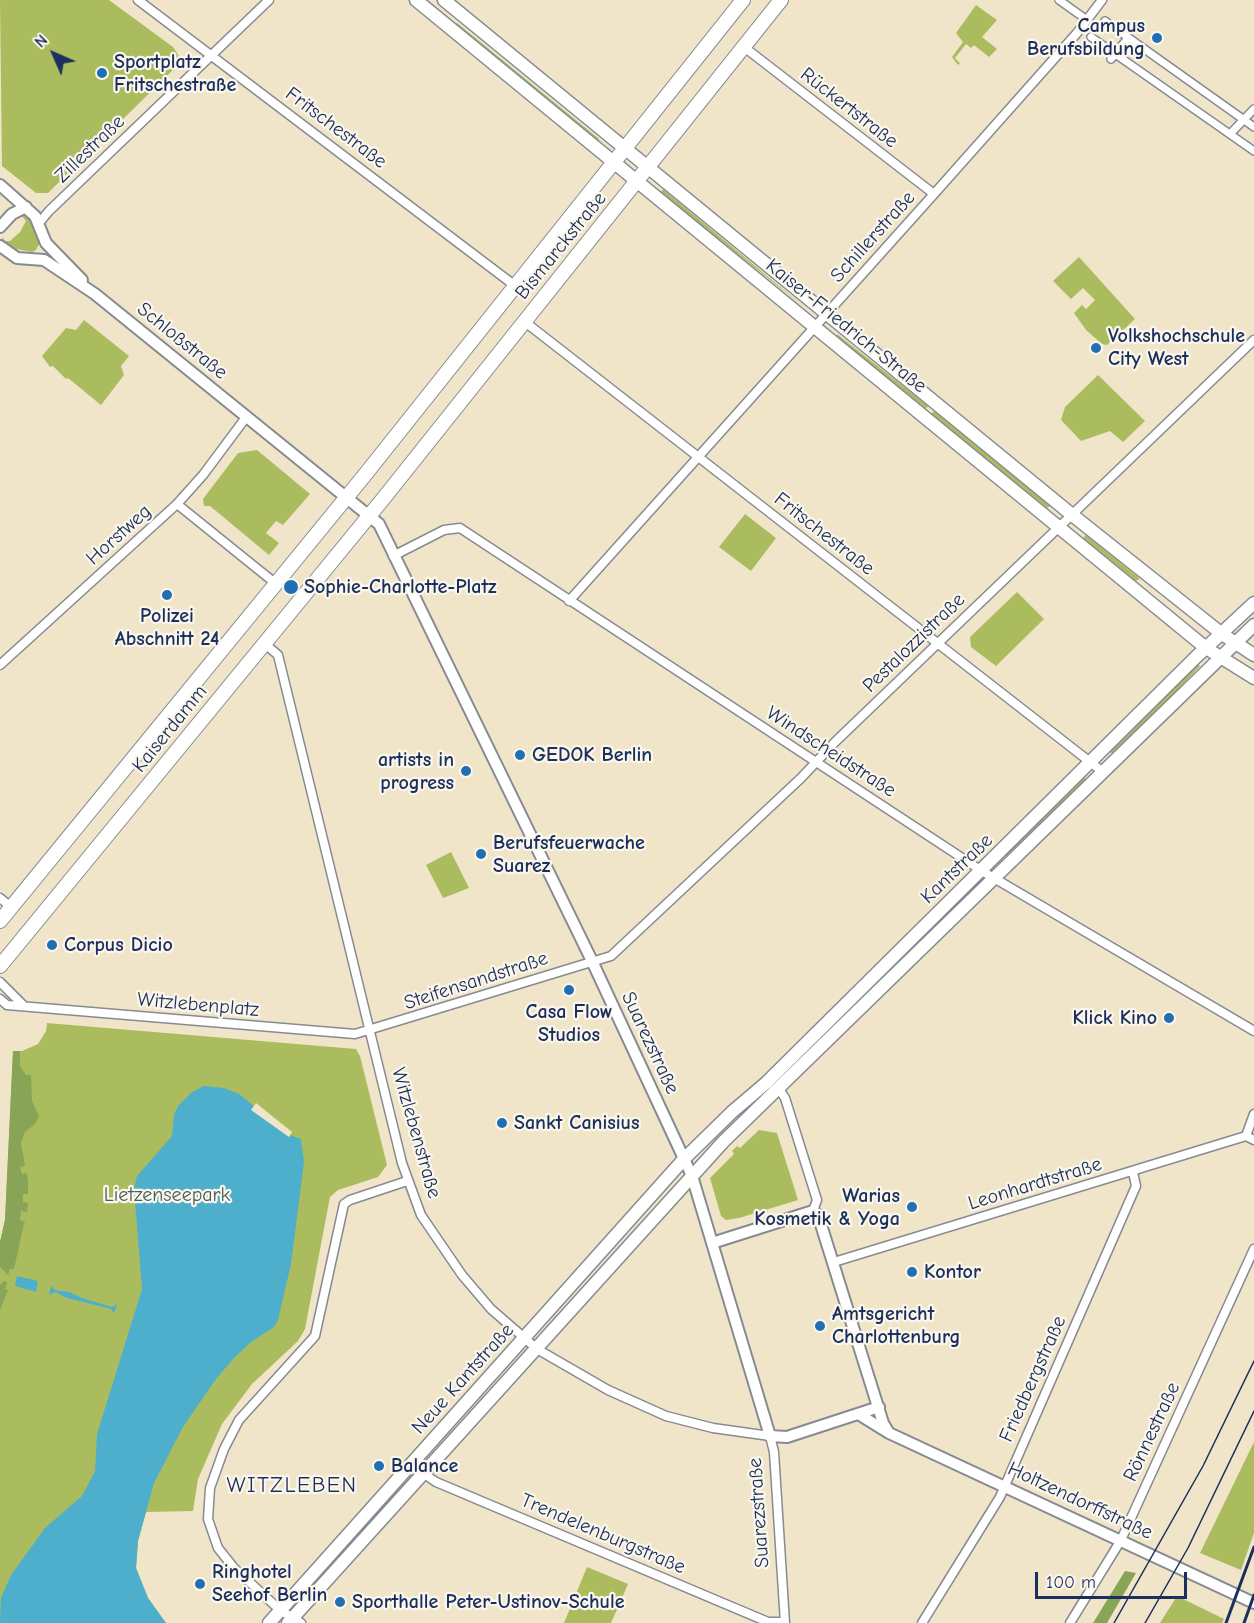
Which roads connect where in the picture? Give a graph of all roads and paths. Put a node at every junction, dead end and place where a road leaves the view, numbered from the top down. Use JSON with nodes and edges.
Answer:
{"nodes":[{"id":1,"x":138,"y":0,"type":"edge"},
{"id":2,"x":269,"y":0,"type":"edge"},
{"id":3,"x":416,"y":0,"type":"edge"},
{"id":4,"x":445,"y":0,"type":"edge"},
{"id":5,"x":743,"y":0,"type":"edge"},
{"id":6,"x":781,"y":0,"type":"edge"},
{"id":7,"x":1059,"y":0,"type":"edge"},
{"id":8,"x":1102,"y":0,"type":"edge"},
{"id":9,"x":1087,"y":20,"type":"junction"},
{"id":10,"x":1105,"y":21,"type":"dead end"},
{"id":11,"x":1091,"y":37,"type":"dead end"},
{"id":12,"x":1128,"y":38,"type":"junction"},
{"id":13,"x":744,"y":47,"type":"junction"},
{"id":14,"x":212,"y":55,"type":"junction"},
{"id":15,"x":1113,"y":57,"type":"junction"},
{"id":16,"x":1254,"y":109,"type":"edge"},
{"id":17,"x":1244,"y":120,"type":"junction"},
{"id":18,"x":1254,"y":128,"type":"edge"},
{"id":19,"x":1230,"y":134,"type":"junction"},
{"id":20,"x":624,"y":148,"type":"junction"},
{"id":21,"x":1254,"y":150,"type":"edge"},
{"id":22,"x":613,"y":162,"type":"junction"},
{"id":23,"x":649,"y":168,"type":"junction"},
{"id":24,"x":638,"y":182,"type":"junction"},
{"id":25,"x":0,"y":185,"type":"edge"},
{"id":26,"x":934,"y":194,"type":"junction"},
{"id":27,"x":26,"y":207,"type":"junction"},
{"id":28,"x":39,"y":224,"type":"junction"},
{"id":29,"x":0,"y":227,"type":"edge"},
{"id":30,"x":46,"y":243,"type":"junction"},
{"id":31,"x":0,"y":246,"type":"edge"},
{"id":32,"x":34,"y":258,"type":"junction"},
{"id":33,"x":514,"y":285,"type":"junction"},
{"id":34,"x":95,"y":294,"type":"junction"},
{"id":35,"x":826,"y":314,"type":"junction"},
{"id":36,"x":525,"y":322,"type":"junction"},
{"id":37,"x":815,"y":326,"type":"junction"},
{"id":38,"x":1254,"y":340,"type":"edge"},
{"id":39,"x":247,"y":416,"type":"junction"},
{"id":40,"x":697,"y":456,"type":"junction"},
{"id":41,"x":346,"y":497,"type":"junction"},
{"id":42,"x":177,"y":504,"type":"junction"},
{"id":43,"x":1071,"y":514,"type":"junction"},
{"id":44,"x":369,"y":516,"type":"junction"},
{"id":45,"x":1058,"y":527,"type":"junction"},
{"id":46,"x":393,"y":556,"type":"junction"},
{"id":47,"x":275,"y":583,"type":"junction"},
{"id":48,"x":569,"y":601,"type":"junction"},
{"id":49,"x":1254,"y":603,"type":"edge"},
{"id":50,"x":1254,"y":625,"type":"edge"},
{"id":51,"x":1221,"y":634,"type":"junction"},
{"id":52,"x":939,"y":643,"type":"junction"},
{"id":53,"x":1236,"y":643,"type":"junction"},
{"id":54,"x":265,"y":644,"type":"junction"},
{"id":55,"x":1206,"y":648,"type":"junction"},
{"id":56,"x":1254,"y":655,"type":"edge"},
{"id":57,"x":1220,"y":658,"type":"junction"},
{"id":58,"x":0,"y":665,"type":"edge"},
{"id":59,"x":1254,"y":678,"type":"edge"},
{"id":60,"x":1092,"y":762,"type":"junction"},
{"id":61,"x":816,"y":763,"type":"junction"},
{"id":62,"x":1103,"y":772,"type":"junction"},
{"id":63,"x":982,"y":870,"type":"junction"},
{"id":64,"x":995,"y":878,"type":"junction"},
{"id":65,"x":5,"y":903,"type":"edge"},
{"id":66,"x":0,"y":921,"type":"edge"},
{"id":67,"x":592,"y":961,"type":"junction"},
{"id":68,"x":0,"y":966,"type":"edge"},
{"id":69,"x":0,"y":982,"type":"edge"},
{"id":70,"x":0,"y":999,"type":"edge"},
{"id":71,"x":24,"y":1006,"type":"junction"},
{"id":72,"x":1254,"y":1031,"type":"edge"},
{"id":73,"x":369,"y":1032,"type":"junction"},
{"id":74,"x":779,"y":1089,"type":"junction"},
{"id":75,"x":1254,"y":1114,"type":"edge"},
{"id":76,"x":1250,"y":1138,"type":"edge"},
{"id":77,"x":684,"y":1159,"type":"junction"},
{"id":78,"x":1133,"y":1172,"type":"junction"},
{"id":79,"x":692,"y":1176,"type":"junction"},
{"id":80,"x":407,"y":1181,"type":"junction"},
{"id":81,"x":816,"y":1213,"type":"junction"},
{"id":82,"x":712,"y":1243,"type":"junction"},
{"id":83,"x":1254,"y":1249,"type":"edge"},
{"id":84,"x":834,"y":1262,"type":"junction"},
{"id":85,"x":525,"y":1340,"type":"junction"},
{"id":86,"x":537,"y":1349,"type":"junction"},
{"id":87,"x":879,"y":1407,"type":"junction"},
{"id":88,"x":860,"y":1415,"type":"junction"},
{"id":89,"x":889,"y":1433,"type":"junction"},
{"id":90,"x":770,"y":1436,"type":"junction"},
{"id":91,"x":411,"y":1465,"type":"junction"},
{"id":92,"x":423,"y":1474,"type":"junction"},
{"id":93,"x":1004,"y":1486,"type":"junction"},
{"id":94,"x":1121,"y":1540,"type":"junction"},
{"id":95,"x":1254,"y":1603,"type":"edge"},
{"id":96,"x":280,"y":1610,"type":"junction"},
{"id":97,"x":294,"y":1621,"type":"edge"},
{"id":98,"x":785,"y":1622,"type":"edge"},
{"id":99,"x":269,"y":1623,"type":"edge"},
{"id":100,"x":922,"y":1623,"type":"edge"},
{"id":101,"x":1070,"y":1623,"type":"edge"}],
"edges":[{"from":1,"to":14,"type":"street","name":"Fritschestraße"},
{"from":2,"to":14,"type":"street","name":"Zillestraße"},
{"from":3,"to":22,"type":"main road","name":"Kaiser-Friedrich-Straße"},
{"from":4,"to":20,"type":"main road","name":"Kaiser-Friedrich-Straße"},
{"from":5,"to":20,"type":"main road","name":"Bismarckstraße"},
{"from":6,"to":13,"type":"main road","name":"Bismarckstraße"},
{"from":7,"to":9,"type":"street"},
{"from":8,"to":9,"type":"street","name":"Schillerstraße"},
{"from":9,"to":26,"type":"street","name":"Schillerstraße"},
{"from":10,"to":12,"type":"street"},
{"from":11,"to":15,"type":"street"},
{"from":12,"to":15,"type":"street"},
{"from":12,"to":17,"type":"street"},
{"from":13,"to":23,"type":"main road","name":"Bismarckstraße"},
{"from":13,"to":26,"type":"street","name":"Rückertstraße"},
{"from":14,"to":28,"type":"street","name":"Zillestraße"},
{"from":14,"to":33,"type":"street","name":"Fritschestraße"},
{"from":15,"to":19,"type":"street"},
{"from":16,"to":17,"type":"street"},
{"from":17,"to":18,"type":"street"},
{"from":17,"to":19,"type":"street"},
{"from":19,"to":21,"type":"street"},
{"from":20,"to":22,"type":"main road","name":"Bismarckstraße"},
{"from":20,"to":23,"type":"main road","name":"Kaiser-Friedrich-Straße"},
{"from":22,"to":24,"type":"main road","name":"Kaiser-Friedrich-Straße"},
{"from":22,"to":33,"type":"main road","name":"Bismarckstraße"},
{"from":23,"to":24,"type":"main road","name":"Bismarckstraße"},
{"from":23,"to":35,"type":"main road","name":"Kaiser-Friedrich-Straße"},
{"from":24,"to":36,"type":"main road","name":"Bismarckstraße"},
{"from":24,"to":37,"type":"main road","name":"Kaiser-Friedrich-Straße"},
{"from":25,"to":27,"type":"street","name":"Schloßstraße"},
{"from":26,"to":35,"type":"street","name":"Schillerstraße"},
{"from":27,"to":28,"type":"street","name":"Schloßstraße"},
{"from":27,"to":29,"type":"street"},
{"from":28,"to":30,"type":"street","name":"Schloßstraße"},
{"from":30,"to":32,"type":"street"},
{"from":30,"to":34,"type":"street","name":"Schloßstraße"},
{"from":31,"to":32,"type":"street","name":"Schloßstraße"},
{"from":32,"to":34,"type":"street","name":"Schloßstraße"},
{"from":33,"to":41,"type":"main road","name":"Bismarckstraße"},
{"from":34,"to":39,"type":"street","name":"Schloßstraße"},
{"from":35,"to":37,"type":"street","name":"Schillerstraße"},
{"from":35,"to":43,"type":"main road","name":"Kaiser-Friedrich-Straße"},
{"from":36,"to":40,"type":"street","name":"Fritschestraße"},
{"from":36,"to":44,"type":"main road","name":"Bismarckstraße"},
{"from":37,"to":40,"type":"street","name":"Schillerstraße"},
{"from":37,"to":45,"type":"main road","name":"Kaiser-Friedrich-Straße"},
{"from":38,"to":43,"type":"street","name":"Pestalozzistraße"},
{"from":39,"to":41,"type":"street","name":"Schloßstraße"},
{"from":39,"to":42,"type":"street","name":"Horstweg"},
{"from":40,"to":48,"type":"street","name":"Schillerstraße"},
{"from":40,"to":52,"type":"street","name":"Fritschestraße"},
{"from":41,"to":44,"type":"street","name":"Suarezstraße"},
{"from":41,"to":47,"type":"main road"},
{"from":42,"to":47,"type":"street"},
{"from":42,"to":58,"type":"street","name":"Horstweg"},
{"from":43,"to":45,"type":"street","name":"Pestalozzistraße"},
{"from":43,"to":51,"type":"main road","name":"Kaiser-Friedrich-Straße"},
{"from":44,"to":46,"type":"street","name":"Suarezstraße"},
{"from":44,"to":54,"type":"main road","name":"Kaiserdamm"},
{"from":45,"to":52,"type":"street","name":"Pestalozzistraße"},
{"from":45,"to":55,"type":"main road","name":"Kaiser-Friedrich-Straße"},
{"from":46,"to":48,"type":"street","name":"Windscheidstraße"},
{"from":46,"to":67,"type":"street","name":"Suarezstraße"},
{"from":47,"to":65,"type":"main road","name":"Kaiserdamm"},
{"from":48,"to":61,"type":"street","name":"Windscheidstraße"},
{"from":49,"to":51,"type":"main road","name":"Kantstraße"},
{"from":50,"to":53,"type":"main road","name":"Kantstraße"},
{"from":51,"to":53,"type":"main road","name":"Kaiser-Friedrich-Straße"},
{"from":51,"to":55,"type":"main road","name":"Kantstraße"},
{"from":52,"to":60,"type":"street","name":"Fritschestraße"},
{"from":52,"to":61,"type":"street","name":"Pestalozzistraße"},
{"from":53,"to":56,"type":"main road","name":"Kaiser-Friedrich-Straße"},
{"from":53,"to":57,"type":"main road","name":"Kantstraße"},
{"from":54,"to":68,"type":"main road","name":"Kaiserdamm"},
{"from":54,"to":73,"type":"street","name":"Witzlebenstraße"},
{"from":55,"to":57,"type":"main road","name":"Kaiser-Friedrich-Straße"},
{"from":55,"to":60,"type":"main road","name":"Kantstraße"},
{"from":57,"to":59,"type":"main road","name":"Kaiser-Friedrich-Straße"},
{"from":57,"to":62,"type":"main road","name":"Kantstraße"},
{"from":60,"to":62,"type":"street","name":"Fritschestraße"},
{"from":60,"to":63,"type":"main road","name":"Kantstraße"},
{"from":61,"to":63,"type":"street","name":"Windscheidstraße"},
{"from":61,"to":67,"type":"street","name":"Pestalozzistraße"},
{"from":62,"to":64,"type":"main road","name":"Kantstraße"},
{"from":63,"to":64,"type":"street","name":"Windscheidstraße"},
{"from":63,"to":77,"type":"main road","name":"Kantstraße"},
{"from":64,"to":72,"type":"street","name":"Windscheidstraße"},
{"from":64,"to":74,"type":"main road","name":"Kantstraße"},
{"from":65,"to":66,"type":"main road","name":"Kaiserdamm"},
{"from":67,"to":73,"type":"street","name":"Steifensandstraße"},
{"from":67,"to":77,"type":"street","name":"Suarezstraße"},
{"from":69,"to":71,"type":"street"},
{"from":70,"to":71,"type":"street","name":"Witzlebenplatz"},
{"from":71,"to":73,"type":"street","name":"Witzlebenplatz"},
{"from":73,"to":80,"type":"street","name":"Witzlebenstraße"},
{"from":74,"to":79,"type":"main road","name":"Kantstraße"},
{"from":74,"to":81,"type":"street"},
{"from":75,"to":76,"type":"street"},
{"from":76,"to":78,"type":"street","name":"Leonhardtstraße"},
{"from":77,"to":79,"type":"street","name":"Suarezstraße"},
{"from":77,"to":85,"type":"main road","name":"Neue Kantstraße"},
{"from":78,"to":84,"type":"street","name":"Leonhardtstraße"},
{"from":78,"to":93,"type":"street","name":"Friedbergstraße"},
{"from":79,"to":82,"type":"street","name":"Suarezstraße"},
{"from":79,"to":86,"type":"main road","name":"Neue Kantstraße"},
{"from":80,"to":85,"type":"street","name":"Witzlebenstraße"},
{"from":80,"to":96,"type":"street"},
{"from":81,"to":82,"type":"street"},
{"from":81,"to":84,"type":"street"},
{"from":82,"to":90,"type":"street","name":"Suarezstraße"},
{"from":83,"to":94,"type":"street","name":"Rönnestraße"},
{"from":84,"to":87,"type":"street"},
{"from":85,"to":86,"type":"street","name":"Witzlebenstraße"},
{"from":85,"to":91,"type":"main road","name":"Neue Kantstraße"},
{"from":86,"to":90,"type":"street","name":"Witzlebenstraße"},
{"from":86,"to":92,"type":"main road","name":"Neue Kantstraße"},
{"from":87,"to":88,"type":"street","name":"Witzlebenstraße"},
{"from":87,"to":89,"type":"street"},
{"from":88,"to":89,"type":"street","name":"Holtzendorffstraße"},
{"from":88,"to":90,"type":"street","name":"Witzlebenstraße"},
{"from":89,"to":93,"type":"street","name":"Holtzendorffstraße"},
{"from":90,"to":98,"type":"street","name":"Suarezstraße"},
{"from":91,"to":92,"type":"street","name":"Trendelenburgstraße"},
{"from":91,"to":96,"type":"main road","name":"Neue Kantstraße"},
{"from":92,"to":97,"type":"main road","name":"Neue Kantstraße"},
{"from":92,"to":98,"type":"street","name":"Trendelenburgstraße"},
{"from":93,"to":94,"type":"street","name":"Holtzendorffstraße"},
{"from":93,"to":100,"type":"street","name":"Friedbergstraße"},
{"from":94,"to":95,"type":"street","name":"Holtzendorffstraße"},
{"from":94,"to":101,"type":"street","name":"Rönnestraße"},
{"from":96,"to":97,"type":"street"},
{"from":96,"to":99,"type":"main road","name":"Neue Kantstraße"}]}
